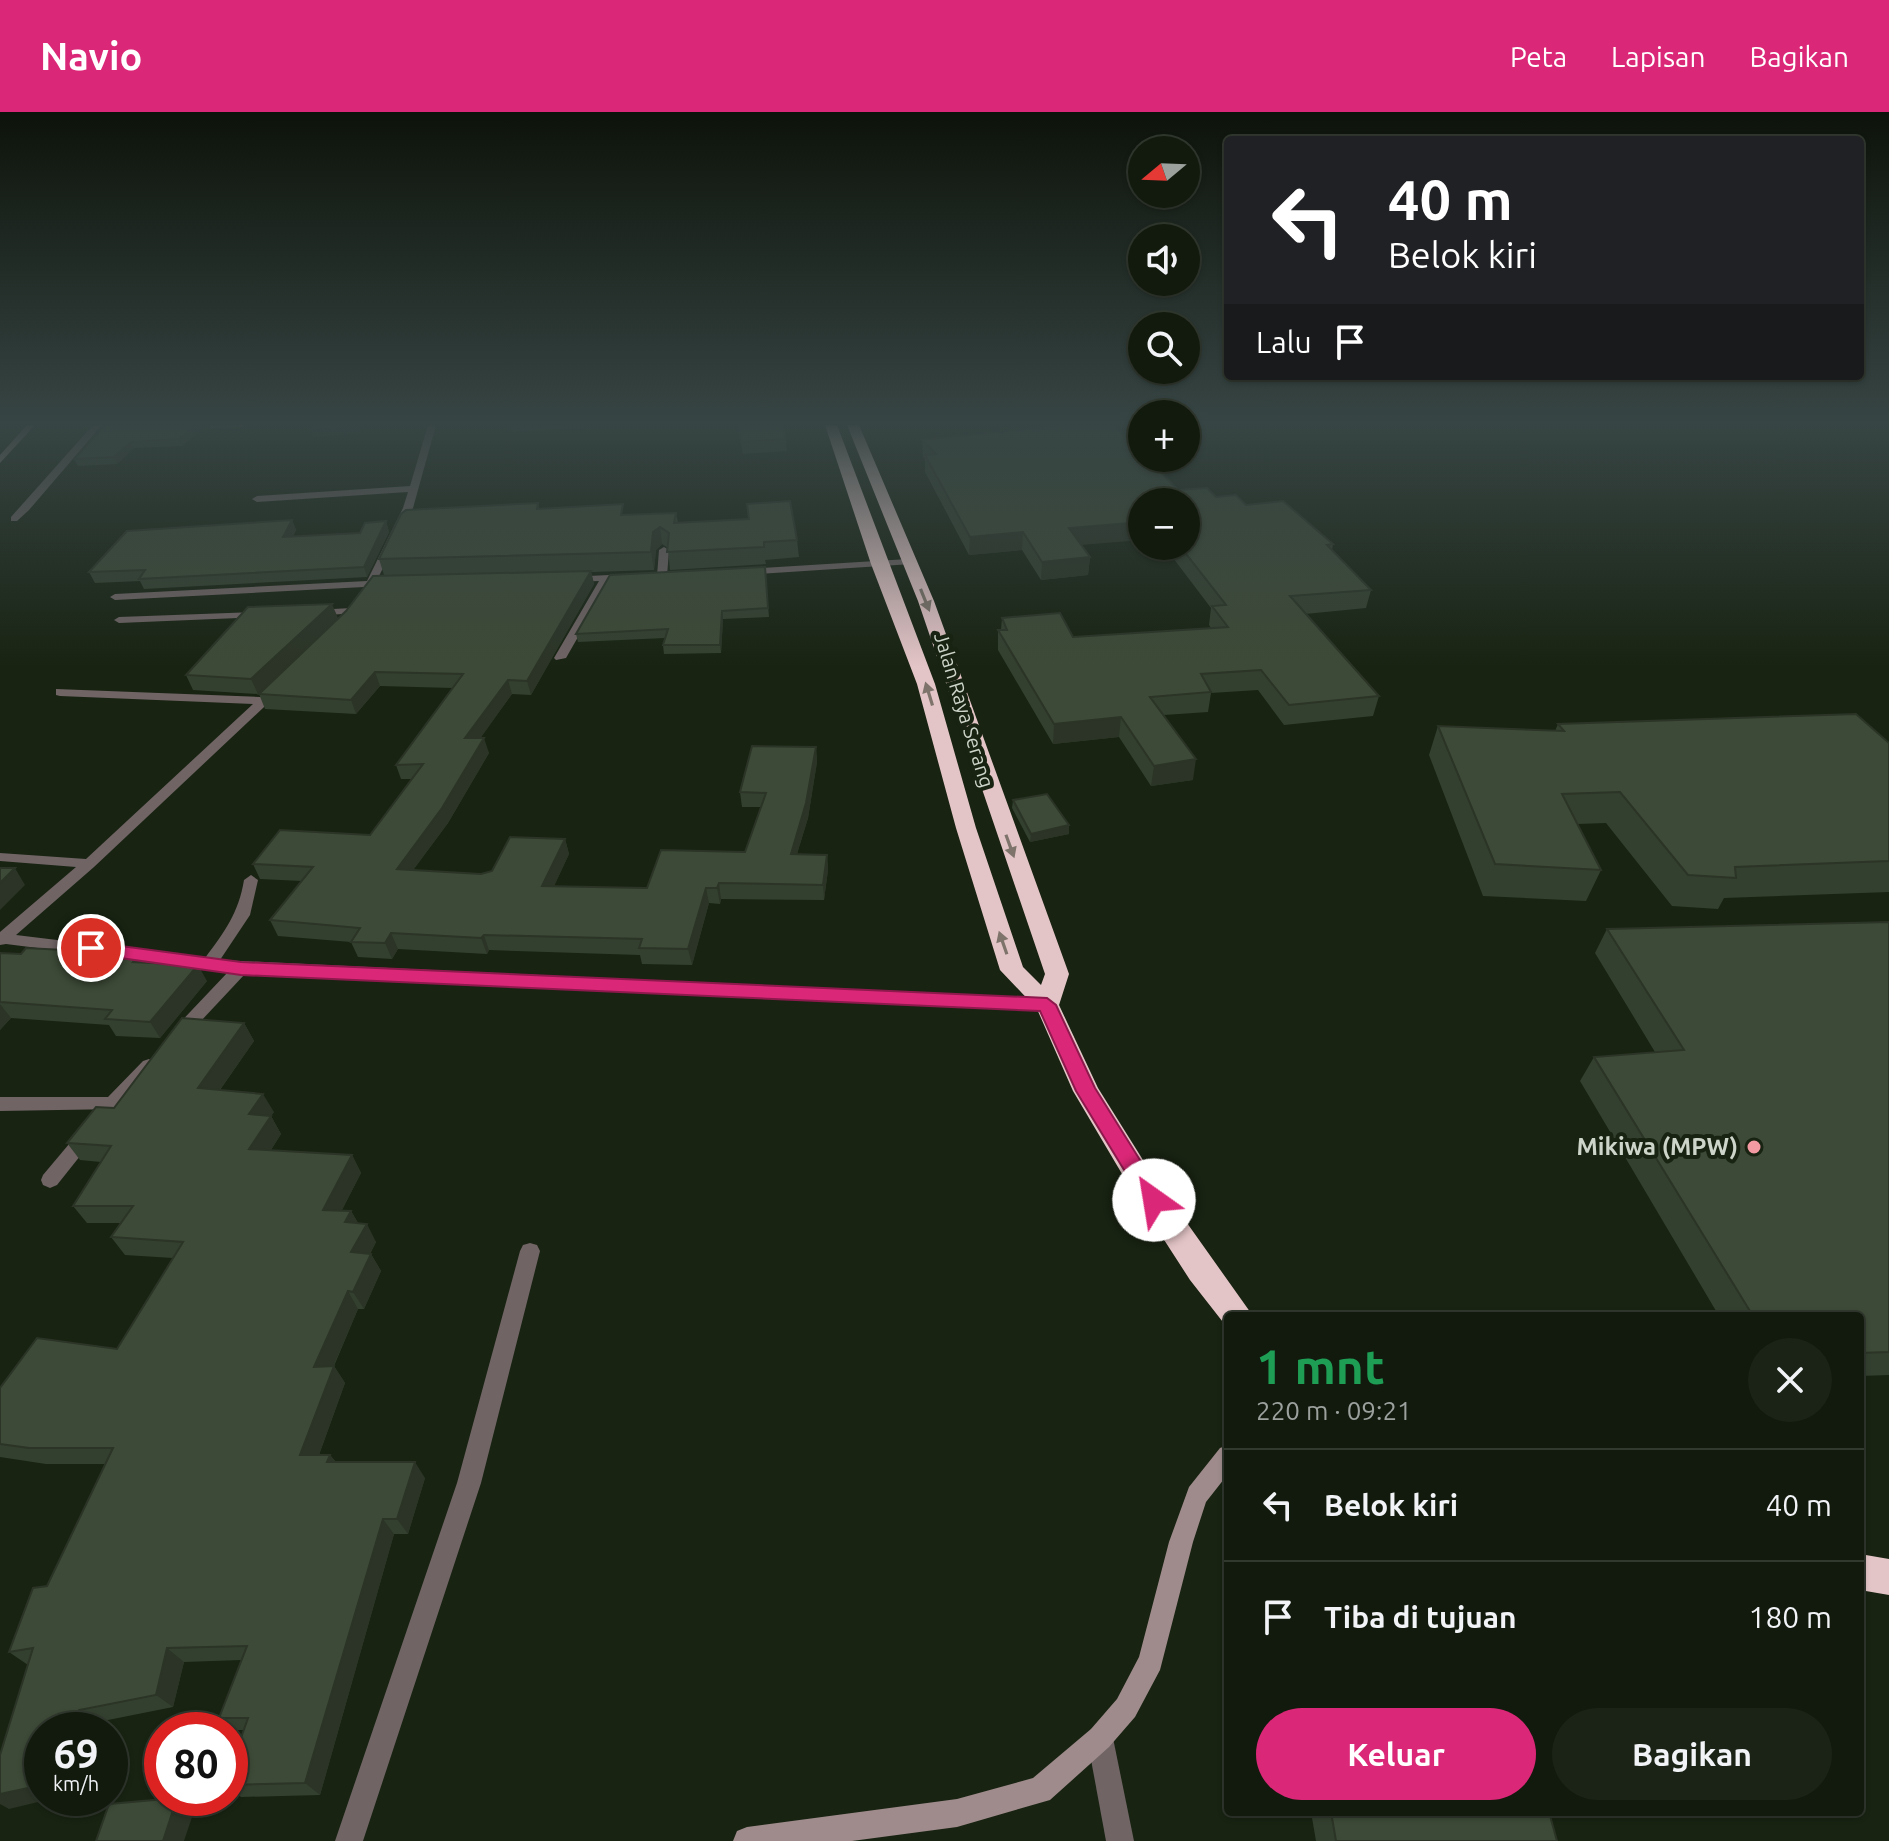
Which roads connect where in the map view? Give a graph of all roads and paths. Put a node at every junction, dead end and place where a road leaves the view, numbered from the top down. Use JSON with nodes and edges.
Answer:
{"nodes":[{"id":1,"x":28,"y":506,"type":"edge"},
{"id":2,"x":409,"y":506,"type":"edge"},
{"id":3,"x":859,"y":506,"type":"edge"},
{"id":4,"x":888,"y":506,"type":"edge"},
{"id":5,"x":14,"y":519,"type":"dead end"},
{"id":6,"x":664,"y":550,"type":"edge"},
{"id":7,"x":908,"y":562,"type":"junction"},
{"id":8,"x":879,"y":564,"type":"junction"},
{"id":9,"x":724,"y":573,"type":"edge"},
{"id":10,"x":678,"y":575,"type":"edge"},
{"id":11,"x":662,"y":576,"type":"junction"},
{"id":12,"x":606,"y":578,"type":"junction"},
{"id":13,"x":559,"y":579,"type":"edge"},
{"id":14,"x":372,"y":583,"type":"junction"},
{"id":15,"x":404,"y":583,"type":"edge"},
{"id":16,"x":115,"y":597,"type":"dead end"},
{"id":17,"x":352,"y":611,"type":"junction"},
{"id":18,"x":306,"y":613,"type":"edge"},
{"id":19,"x":275,"y":614,"type":"edge"},
{"id":20,"x":119,"y":620,"type":"dead end"},
{"id":21,"x":338,"y":631,"type":"edge"},
{"id":22,"x":560,"y":658,"type":"dead end"},
{"id":23,"x":292,"y":675,"type":"edge"},
{"id":24,"x":60,"y":692,"type":"dead end"},
{"id":25,"x":262,"y":701,"type":"junction"},
{"id":26,"x":0,"y":857,"type":"edge"},
{"id":27,"x":89,"y":864,"type":"junction"},
{"id":28,"x":251,"y":880,"type":"edge"},
{"id":29,"x":1,"y":939,"type":"edge"},
{"id":30,"x":210,"y":962,"type":"junction"},
{"id":31,"x":241,"y":968,"type":"junction"},
{"id":32,"x":1047,"y":1005,"type":"junction"},
{"id":33,"x":0,"y":1104,"type":"edge"},
{"id":34,"x":112,"y":1104,"type":"junction"},
{"id":35,"x":50,"y":1180,"type":"dead end"},
{"id":36,"x":530,"y":1251,"type":"dead end"},
{"id":37,"x":1234,"y":1312,"type":"edge"},
{"id":38,"x":1224,"y":1461,"type":"edge"},
{"id":39,"x":1864,"y":1573,"type":"edge"},
{"id":40,"x":1889,"y":1577,"type":"edge"},
{"id":41,"x":1100,"y":1738,"type":"junction"},
{"id":42,"x":349,"y":1841,"type":"edge"},
{"id":43,"x":747,"y":1841,"type":"edge"},
{"id":44,"x":1120,"y":1841,"type":"edge"}],
"edges":[{"from":1,"to":5,"type":"street"},
{"from":2,"to":14,"type":"street"},
{"from":3,"to":8,"type":"highway","name":"Jalan Raya Serang"},
{"from":4,"to":7,"type":"highway","name":"Jalan Raya Serang"},
{"from":6,"to":11,"type":"street"},
{"from":7,"to":8,"type":"street"},
{"from":7,"to":32,"type":"highway","name":"Jalan Raya Serang","one_way":true},
{"from":8,"to":9,"type":"street"},
{"from":32,"to":8,"type":"highway","name":"Jalan Raya Serang","one_way":true},
{"from":10,"to":11,"type":"street"},
{"from":11,"to":12,"type":"street"},
{"from":12,"to":13,"type":"street"},
{"from":12,"to":22,"type":"street"},
{"from":14,"to":15,"type":"street"},
{"from":14,"to":16,"type":"street"},
{"from":14,"to":17,"type":"street"},
{"from":17,"to":18,"type":"street"},
{"from":17,"to":21,"type":"street"},
{"from":19,"to":20,"type":"street"},
{"from":23,"to":25,"type":"street"},
{"from":24,"to":25,"type":"street"},
{"from":25,"to":27,"type":"street"},
{"from":26,"to":27,"type":"street"},
{"from":27,"to":29,"type":"street"},
{"from":28,"to":30,"type":"street"},
{"from":29,"to":30,"type":"street"},
{"from":30,"to":31,"type":"street"},
{"from":31,"to":32,"type":"street"},
{"from":31,"to":34,"type":"street"},
{"from":32,"to":37,"type":"highway","name":"Jalan Raya Serang"},
{"from":33,"to":34,"type":"street"},
{"from":34,"to":35,"type":"street"},
{"from":36,"to":42,"type":"street"},
{"from":38,"to":41,"type":"street"},
{"from":39,"to":40,"type":"highway"},
{"from":41,"to":43,"type":"street"},
{"from":41,"to":44,"type":"street"}]}
